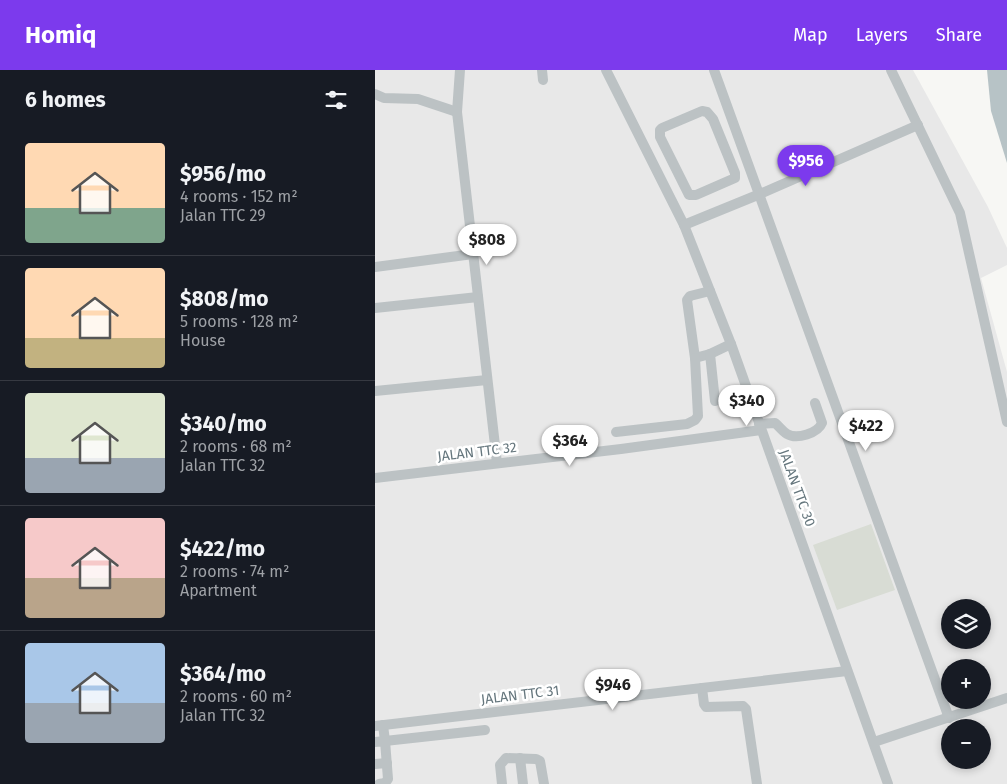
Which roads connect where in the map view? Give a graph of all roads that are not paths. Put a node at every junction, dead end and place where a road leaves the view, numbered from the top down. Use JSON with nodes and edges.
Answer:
{"nodes":[{"id":1,"x":460,"y":70,"type":"edge"},
{"id":2,"x":606,"y":70,"type":"edge"},
{"id":3,"x":714,"y":70,"type":"edge"},
{"id":4,"x":891,"y":70,"type":"edge"},
{"id":5,"x":375,"y":94,"type":"edge"},
{"id":6,"x":457,"y":112,"type":"junction"},
{"id":7,"x":917,"y":125,"type":"junction"},
{"id":8,"x":672,"y":162,"type":"junction"},
{"id":9,"x":657,"y":170,"type":"junction"},
{"id":10,"x":760,"y":194,"type":"junction"},
{"id":11,"x":684,"y":225,"type":"junction"},
{"id":12,"x":473,"y":254,"type":"junction"},
{"id":13,"x":375,"y":267,"type":"edge"},
{"id":14,"x":710,"y":291,"type":"junction"},
{"id":15,"x":478,"y":297,"type":"junction"},
{"id":16,"x":375,"y":308,"type":"edge"},
{"id":17,"x":731,"y":344,"type":"junction"},
{"id":18,"x":710,"y":354,"type":"junction"},
{"id":19,"x":695,"y":358,"type":"junction"},
{"id":20,"x":487,"y":380,"type":"junction"},
{"id":21,"x":375,"y":391,"type":"edge"},
{"id":22,"x":715,"y":401,"type":"dead end"},
{"id":23,"x":815,"y":403,"type":"dead end"},
{"id":24,"x":1007,"y":422,"type":"edge"},
{"id":25,"x":760,"y":427,"type":"junction"},
{"id":26,"x":617,"y":432,"type":"dead end"},
{"id":27,"x":497,"y":463,"type":"junction"},
{"id":28,"x":375,"y":478,"type":"edge"},
{"id":29,"x":847,"y":671,"type":"junction"},
{"id":30,"x":702,"y":688,"type":"junction"},
{"id":31,"x":1007,"y":698,"type":"edge"},
{"id":32,"x":949,"y":718,"type":"junction"},
{"id":33,"x":379,"y":725,"type":"edge"},
{"id":34,"x":485,"y":730,"type":"dead end"},
{"id":35,"x":380,"y":741,"type":"edge"},
{"id":36,"x":874,"y":742,"type":"junction"},
{"id":37,"x":521,"y":758,"type":"junction"},
{"id":38,"x":387,"y":763,"type":"junction"},
{"id":39,"x":375,"y":764,"type":"edge"},
{"id":40,"x":379,"y":784,"type":"edge"},
{"id":41,"x":503,"y":784,"type":"edge"},
{"id":42,"x":523,"y":784,"type":"edge"},
{"id":43,"x":544,"y":784,"type":"edge"},
{"id":44,"x":757,"y":784,"type":"edge"},
{"id":45,"x":888,"y":784,"type":"edge"}],
"edges":[{"from":1,"to":6,"type":"street"},
{"from":2,"to":9,"type":"street","name":"JALAN TTC 30"},
{"from":3,"to":10,"type":"street"},
{"from":4,"to":7,"type":"street"},
{"from":5,"to":6,"type":"street"},
{"from":6,"to":12,"type":"street"},
{"from":7,"to":10,"type":"street"},
{"from":7,"to":24,"type":"street"},
{"from":8,"to":8,"type":"street"},
{"from":8,"to":9,"type":"street"},
{"from":9,"to":11,"type":"street","name":"JALAN TTC 30"},
{"from":10,"to":11,"type":"street"},
{"from":10,"to":32,"type":"street"},
{"from":11,"to":14,"type":"street","name":"JALAN TTC 30"},
{"from":12,"to":13,"type":"street"},
{"from":12,"to":15,"type":"street"},
{"from":14,"to":17,"type":"street","name":"JALAN TTC 30"},
{"from":14,"to":19,"type":"street"},
{"from":15,"to":16,"type":"street"},
{"from":15,"to":20,"type":"street"},
{"from":17,"to":18,"type":"street"},
{"from":17,"to":25,"type":"street","name":"JALAN TTC 30"},
{"from":18,"to":19,"type":"street"},
{"from":18,"to":22,"type":"street"},
{"from":19,"to":26,"type":"street"},
{"from":20,"to":21,"type":"street"},
{"from":20,"to":27,"type":"street"},
{"from":23,"to":25,"type":"street"},
{"from":25,"to":27,"type":"street","name":"JALAN TTC 32"},
{"from":25,"to":29,"type":"street","name":"JALAN TTC 30"},
{"from":27,"to":28,"type":"street","name":"JALAN TTC 32"},
{"from":29,"to":30,"type":"street","name":"JALAN TTC 31"},
{"from":29,"to":36,"type":"street","name":"JALAN TTC 30"},
{"from":30,"to":33,"type":"street","name":"JALAN TTC 31"},
{"from":30,"to":44,"type":"street"},
{"from":31,"to":32,"type":"street"},
{"from":32,"to":36,"type":"street"},
{"from":33,"to":35,"type":"street"},
{"from":34,"to":35,"type":"street"},
{"from":35,"to":38,"type":"street"},
{"from":36,"to":45,"type":"street","name":"JALAN TTC 30"},
{"from":37,"to":41,"type":"street"},
{"from":37,"to":42,"type":"street"},
{"from":37,"to":43,"type":"street"},
{"from":38,"to":39,"type":"street"},
{"from":38,"to":40,"type":"street"}]}
